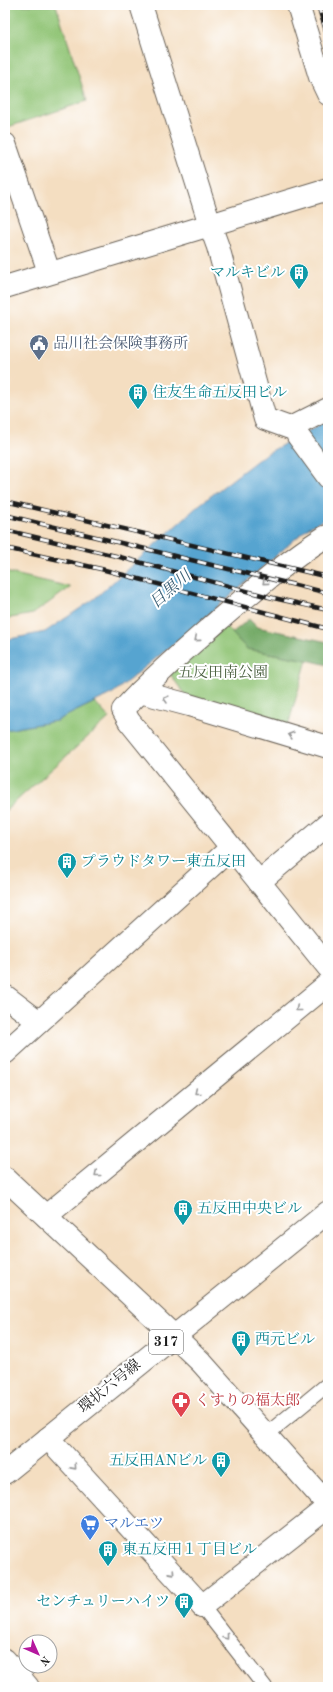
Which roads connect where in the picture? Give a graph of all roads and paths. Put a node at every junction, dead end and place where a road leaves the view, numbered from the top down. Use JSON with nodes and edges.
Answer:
{"nodes":[{"id":1,"x":141,"y":5,"type":"edge"},
{"id":2,"x":298,"y":5,"type":"edge"},
{"id":3,"x":328,"y":94,"type":"edge"},
{"id":4,"x":5,"y":144,"type":"edge"},
{"id":5,"x":328,"y":189,"type":"edge"},
{"id":6,"x":210,"y":224,"type":"junction"},
{"id":7,"x":49,"y":272,"type":"junction"},
{"id":8,"x":5,"y":287,"type":"edge"},
{"id":9,"x":328,"y":409,"type":"edge"},
{"id":10,"x":298,"y":436,"type":"dead end"},
{"id":11,"x":328,"y":477,"type":"edge"},
{"id":12,"x":328,"y":536,"type":"edge"},
{"id":13,"x":140,"y":692,"type":"junction"},
{"id":14,"x":328,"y":747,"type":"edge"},
{"id":15,"x":328,"y":824,"type":"edge"},
{"id":16,"x":231,"y":848,"type":"junction"},
{"id":17,"x":259,"y":882,"type":"junction"},
{"id":18,"x":328,"y":967,"type":"edge"},
{"id":19,"x":328,"y":984,"type":"edge"},
{"id":20,"x":5,"y":996,"type":"edge"},
{"id":21,"x":39,"y":1022,"type":"junction"},
{"id":22,"x":5,"y":1053,"type":"edge"},
{"id":23,"x":5,"y":1178,"type":"edge"},
{"id":24,"x":328,"y":1212,"type":"edge"},
{"id":25,"x":46,"y":1216,"type":"junction"},
{"id":26,"x":174,"y":1336,"type":"junction"},
{"id":27,"x":328,"y":1384,"type":"edge"},
{"id":28,"x":266,"y":1435,"type":"junction"},
{"id":29,"x":48,"y":1438,"type":"junction"},
{"id":30,"x":5,"y":1473,"type":"edge"},
{"id":31,"x":328,"y":1506,"type":"edge"},
{"id":32,"x":202,"y":1606,"type":"junction"},
{"id":33,"x":5,"y":1660,"type":"edge"},
{"id":34,"x":28,"y":1687,"type":"edge"},
{"id":35,"x":265,"y":1687,"type":"edge"}],
"edges":[{"from":1,"to":6,"type":"street"},
{"from":2,"to":3,"type":"street"},
{"from":4,"to":7,"type":"street"},
{"from":5,"to":6,"type":"street"},
{"from":6,"to":7,"type":"street"},
{"from":6,"to":9,"type":"street"},
{"from":7,"to":8,"type":"street"},
{"from":10,"to":11,"type":"street"},
{"from":12,"to":13,"type":"street","one_way":true},
{"from":14,"to":13,"type":"street","one_way":true},
{"from":13,"to":16,"type":"street"},
{"from":15,"to":17,"type":"street"},
{"from":16,"to":17,"type":"street"},
{"from":16,"to":21,"type":"street"},
{"from":17,"to":18,"type":"street"},
{"from":19,"to":25,"type":"street","one_way":true},
{"from":20,"to":21,"type":"street"},
{"from":21,"to":22,"type":"street"},
{"from":23,"to":25,"type":"street"},
{"from":24,"to":26,"type":"street","name":"環状六号線","number":"317"},
{"from":25,"to":26,"type":"street"},
{"from":26,"to":28,"type":"street"},
{"from":26,"to":29,"type":"street","name":"環状六号線","number":"317"},
{"from":27,"to":28,"type":"lane"},
{"from":28,"to":31,"type":"street"},
{"from":29,"to":30,"type":"street","name":"環状六号線","number":"317"},
{"from":29,"to":32,"type":"street","one_way":true},
{"from":31,"to":32,"type":"street"},
{"from":32,"to":35,"type":"lane","one_way":true},
{"from":33,"to":34,"type":"street"}]}
